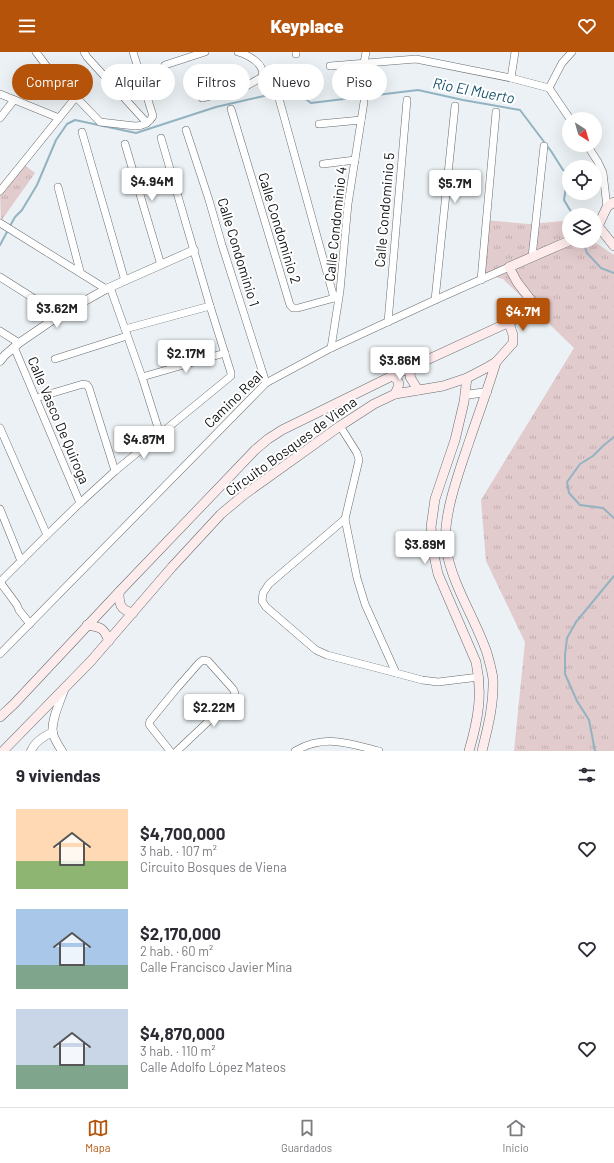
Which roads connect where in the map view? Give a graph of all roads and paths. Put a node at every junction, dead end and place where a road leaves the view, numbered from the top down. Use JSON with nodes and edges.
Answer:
{"nodes":[{"id":1,"x":36,"y":52,"type":"edge"},
{"id":2,"x":84,"y":52,"type":"edge"},
{"id":3,"x":133,"y":52,"type":"edge"},
{"id":4,"x":205,"y":52,"type":"edge"},
{"id":5,"x":238,"y":52,"type":"edge"},
{"id":6,"x":366,"y":52,"type":"edge"},
{"id":7,"x":515,"y":52,"type":"edge"},
{"id":8,"x":563,"y":52,"type":"edge"},
{"id":9,"x":572,"y":52,"type":"edge"},
{"id":10,"x":416,"y":55,"type":"edge"},
{"id":11,"x":364,"y":63,"type":"junction"},
{"id":12,"x":562,"y":63,"type":"junction"},
{"id":13,"x":45,"y":64,"type":"edge"},
{"id":14,"x":168,"y":64,"type":"edge"},
{"id":15,"x":330,"y":66,"type":"dead end"},
{"id":16,"x":511,"y":78,"type":"junction"},
{"id":17,"x":250,"y":84,"type":"edge"},
{"id":18,"x":549,"y":88,"type":"junction"},
{"id":19,"x":0,"y":94,"type":"edge"},
{"id":20,"x":12,"y":99,"type":"edge"},
{"id":21,"x":14,"y":100,"type":"joint"},
{"id":22,"x":74,"y":100,"type":"edge"},
{"id":23,"x":79,"y":100,"type":"edge"},
{"id":24,"x":280,"y":100,"type":"edge"},
{"id":25,"x":407,"y":100,"type":"dead end"},
{"id":26,"x":364,"y":102,"type":"dead end"},
{"id":27,"x":455,"y":106,"type":"dead end"},
{"id":28,"x":230,"y":109,"type":"dead end"},
{"id":29,"x":496,"y":112,"type":"dead end"},
{"id":30,"x":565,"y":112,"type":"edge"},
{"id":31,"x":0,"y":118,"type":"edge"},
{"id":32,"x":59,"y":118,"type":"junction"},
{"id":33,"x":361,"y":120,"type":"junction"},
{"id":34,"x":147,"y":123,"type":"junction"},
{"id":35,"x":320,"y":124,"type":"dead end"},
{"id":36,"x":186,"y":130,"type":"dead end"},
{"id":37,"x":82,"y":132,"type":"dead end"},
{"id":38,"x":161,"y":138,"type":"dead end"},
{"id":39,"x":125,"y":144,"type":"dead end"},
{"id":40,"x":544,"y":146,"type":"dead end"},
{"id":41,"x":592,"y":152,"type":"edge"},
{"id":42,"x":355,"y":160,"type":"junction"},
{"id":43,"x":323,"y":164,"type":"dead end"},
{"id":44,"x":58,"y":187,"type":"dead end"},
{"id":45,"x":0,"y":191,"type":"edge"},
{"id":46,"x":611,"y":204,"type":"edge"},
{"id":47,"x":602,"y":219,"type":"edge"},
{"id":48,"x":0,"y":223,"type":"edge"},
{"id":49,"x":602,"y":233,"type":"edge"},
{"id":50,"x":562,"y":244,"type":"edge"},
{"id":51,"x":614,"y":246,"type":"edge"},
{"id":52,"x":194,"y":250,"type":"junction"},
{"id":53,"x":532,"y":257,"type":"junction"},
{"id":54,"x":161,"y":265,"type":"junction"},
{"id":55,"x":509,"y":267,"type":"junction"},
{"id":56,"x":80,"y":272,"type":"junction"},
{"id":57,"x":0,"y":277,"type":"edge"},
{"id":58,"x":481,"y":280,"type":"junction"},
{"id":59,"x":125,"y":281,"type":"junction"},
{"id":60,"x":108,"y":288,"type":"junction"},
{"id":61,"x":336,"y":297,"type":"junction"},
{"id":62,"x":435,"y":300,"type":"junction"},
{"id":63,"x":210,"y":306,"type":"junction"},
{"id":64,"x":60,"y":315,"type":"junction"},
{"id":65,"x":388,"y":322,"type":"junction"},
{"id":66,"x":509,"y":323,"type":"junction"},
{"id":67,"x":0,"y":331,"type":"edge"},
{"id":68,"x":126,"y":333,"type":"junction"},
{"id":69,"x":17,"y":345,"type":"junction"},
{"id":70,"x":331,"y":348,"type":"junction"},
{"id":71,"x":225,"y":353,"type":"junction"},
{"id":72,"x":55,"y":359,"type":"dead end"},
{"id":73,"x":0,"y":361,"type":"edge"},
{"id":74,"x":496,"y":362,"type":"junction"},
{"id":75,"x":411,"y":368,"type":"junction"},
{"id":76,"x":392,"y":376,"type":"junction"},
{"id":77,"x":142,"y":377,"type":"junction"},
{"id":78,"x":467,"y":378,"type":"junction"},
{"id":79,"x":266,"y":383,"type":"junction"},
{"id":80,"x":418,"y":390,"type":"junction"},
{"id":81,"x":486,"y":392,"type":"junction"},
{"id":82,"x":395,"y":394,"type":"junction"},
{"id":83,"x":466,"y":395,"type":"junction"},
{"id":84,"x":36,"y":398,"type":"junction"},
{"id":85,"x":340,"y":426,"type":"junction"},
{"id":86,"x":0,"y":428,"type":"edge"},
{"id":87,"x":160,"y":434,"type":"junction"},
{"id":88,"x":115,"y":471,"type":"junction"},
{"id":89,"x":80,"y":503,"type":"junction"},
{"id":90,"x":0,"y":509,"type":"edge"},
{"id":91,"x":345,"y":519,"type":"junction"},
{"id":92,"x":3,"y":524,"type":"edge"},
{"id":93,"x":47,"y":535,"type":"junction"},
{"id":94,"x":21,"y":561,"type":"junction"},
{"id":95,"x":0,"y":582,"type":"edge"},
{"id":96,"x":119,"y":592,"type":"junction"},
{"id":97,"x":133,"y":613,"type":"junction"},
{"id":98,"x":30,"y":624,"type":"junction"},
{"id":99,"x":87,"y":625,"type":"junction"},
{"id":100,"x":109,"y":641,"type":"junction"},
{"id":101,"x":0,"y":654,"type":"edge"},
{"id":102,"x":396,"y":673,"type":"junction"},
{"id":103,"x":479,"y":676,"type":"junction"},
{"id":104,"x":64,"y":690,"type":"junction"},
{"id":105,"x":0,"y":717,"type":"edge"},
{"id":106,"x":53,"y":732,"type":"junction"},
{"id":107,"x":3,"y":751,"type":"edge"},
{"id":108,"x":31,"y":751,"type":"edge"},
{"id":109,"x":62,"y":751,"type":"edge"},
{"id":110,"x":170,"y":751,"type":"edge"},
{"id":111,"x":176,"y":751,"type":"edge"},
{"id":112,"x":295,"y":751,"type":"edge"},
{"id":113,"x":379,"y":751,"type":"edge"},
{"id":114,"x":470,"y":751,"type":"edge"},
{"id":115,"x":482,"y":751,"type":"edge"}],
"edges":[{"from":1,"to":13,"type":"street"},
{"from":2,"to":34,"type":"street"},
{"from":3,"to":34,"type":"street"},
{"from":4,"to":14,"type":"street"},
{"from":5,"to":17,"type":"street"},
{"from":6,"to":11,"type":"street"},
{"from":7,"to":16,"type":"street"},
{"from":8,"to":12,"type":"street"},
{"from":9,"to":12,"type":"street"},
{"from":10,"to":11,"type":"street"},
{"from":10,"to":16,"type":"street"},
{"from":11,"to":15,"type":"street"},
{"from":12,"to":18,"type":"street"},
{"from":16,"to":18,"type":"street"},
{"from":18,"to":30,"type":"street"},
{"from":19,"to":20,"type":"street"},
{"from":21,"to":31,"type":"street"},
{"from":21,"to":32,"type":"street"},
{"from":22,"to":32,"type":"street"},
{"from":23,"to":34,"type":"street"},
{"from":24,"to":61,"type":"street"},
{"from":25,"to":65,"type":"street","name":"Calle Condominio 5"},
{"from":26,"to":33,"type":"street","name":"Calle Condominio 4"},
{"from":27,"to":62,"type":"street"},
{"from":28,"to":61,"type":"street","name":"Calle Condominio 2"},
{"from":29,"to":58,"type":"street"},
{"from":32,"to":45,"type":"street"},
{"from":33,"to":35,"type":"street"},
{"from":33,"to":42,"type":"street","name":"Calle Condominio 4"},
{"from":36,"to":79,"type":"street","name":"Calle Condominio 1"},
{"from":37,"to":59,"type":"street"},
{"from":38,"to":52,"type":"street","name":"Camino Real"},
{"from":39,"to":54,"type":"street"},
{"from":40,"to":53,"type":"street"},
{"from":41,"to":46,"type":"street"},
{"from":42,"to":43,"type":"street"},
{"from":42,"to":61,"type":"street","name":"Calle Condominio 4"},
{"from":44,"to":56,"type":"street"},
{"from":46,"to":47,"type":"main road"},
{"from":48,"to":56,"type":"street"},
{"from":49,"to":51,"type":"main road"},
{"from":50,"to":53,"type":"main road","name":"Camino Real"},
{"from":52,"to":54,"type":"street"},
{"from":52,"to":63,"type":"street","name":"Camino Real"},
{"from":53,"to":55,"type":"main road","name":"Camino Real"},
{"from":54,"to":59,"type":"street"},
{"from":55,"to":58,"type":"street","name":"Camino Real"},
{"from":55,"to":66,"type":"main road"},
{"from":56,"to":60,"type":"street"},
{"from":57,"to":64,"type":"street"},
{"from":58,"to":62,"type":"street","name":"Camino Real"},
{"from":59,"to":60,"type":"street"},
{"from":60,"to":64,"type":"street"},
{"from":60,"to":68,"type":"street"},
{"from":61,"to":70,"type":"street","name":"Calle Condominio 4"},
{"from":62,"to":65,"type":"street","name":"Camino Real"},
{"from":63,"to":68,"type":"street"},
{"from":63,"to":71,"type":"street","name":"Camino Real"},
{"from":64,"to":69,"type":"street"},
{"from":65,"to":70,"type":"street","name":"Camino Real"},
{"from":66,"to":74,"type":"main road","name":"Circuito Bosques de Viena"},
{"from":66,"to":75,"type":"main road","name":"Circuito Bosques de Viena"},
{"from":67,"to":69,"type":"street","name":"Calle Vasco De Quiroga"},
{"from":68,"to":72,"type":"street"},
{"from":68,"to":77,"type":"street"},
{"from":69,"to":73,"type":"street"},
{"from":69,"to":84,"type":"street","name":"Calle Vasco De Quiroga"},
{"from":70,"to":79,"type":"street","name":"Camino Real"},
{"from":71,"to":77,"type":"street"},
{"from":71,"to":87,"type":"street","name":"Camino Real"},
{"from":74,"to":78,"type":"main road","name":"Circuito Bosques de Viena"},
{"from":74,"to":81,"type":"main road"},
{"from":75,"to":76,"type":"main road","name":"Circuito Bosques de Viena"},
{"from":75,"to":80,"type":"main road"},
{"from":76,"to":82,"type":"main road"},
{"from":76,"to":96,"type":"main road","name":"Circuito Bosques de Viena"},
{"from":77,"to":87,"type":"street"},
{"from":78,"to":80,"type":"main road","name":"Circuito Bosques de Viena"},
{"from":78,"to":83,"type":"main road"},
{"from":79,"to":98,"type":"street","name":"Camino Real"},
{"from":80,"to":82,"type":"main road","name":"Circuito Bosques de Viena"},
{"from":81,"to":83,"type":"street"},
{"from":81,"to":115,"type":"main road"},
{"from":82,"to":85,"type":"main road","name":"Circuito Bosques de Viena"},
{"from":83,"to":103,"type":"main road"},
{"from":84,"to":88,"type":"street"},
{"from":84,"to":89,"type":"street","name":"Calle Vasco De Quiroga"},
{"from":85,"to":91,"type":"street"},
{"from":85,"to":97,"type":"main road","name":"Circuito Bosques de Viena"},
{"from":86,"to":93,"type":"street"},
{"from":87,"to":88,"type":"street"},
{"from":88,"to":89,"type":"street"},
{"from":89,"to":93,"type":"street"},
{"from":90,"to":92,"type":"street"},
{"from":91,"to":102,"type":"street"},
{"from":91,"to":102,"type":"street"},
{"from":92,"to":94,"type":"street"},
{"from":93,"to":94,"type":"street"},
{"from":94,"to":95,"type":"street"},
{"from":95,"to":98,"type":"street"},
{"from":96,"to":97,"type":"main road"},
{"from":96,"to":99,"type":"main road","name":"Circuito Bosques de Viena"},
{"from":97,"to":100,"type":"main road","name":"Circuito Bosques de Viena"},
{"from":98,"to":101,"type":"street","name":"Camino Real"},
{"from":99,"to":100,"type":"main road"},
{"from":99,"to":105,"type":"main road","name":"Circuito Bosques de Viena"},
{"from":100,"to":104,"type":"main road","name":"Circuito Bosques de Viena"},
{"from":102,"to":103,"type":"street"},
{"from":103,"to":114,"type":"main road"},
{"from":104,"to":106,"type":"street"},
{"from":104,"to":107,"type":"main road","name":"Circuito Bosques de Viena"},
{"from":106,"to":108,"type":"street"},
{"from":106,"to":109,"type":"street"},
{"from":110,"to":111,"type":"street"},
{"from":112,"to":113,"type":"street"}]}
